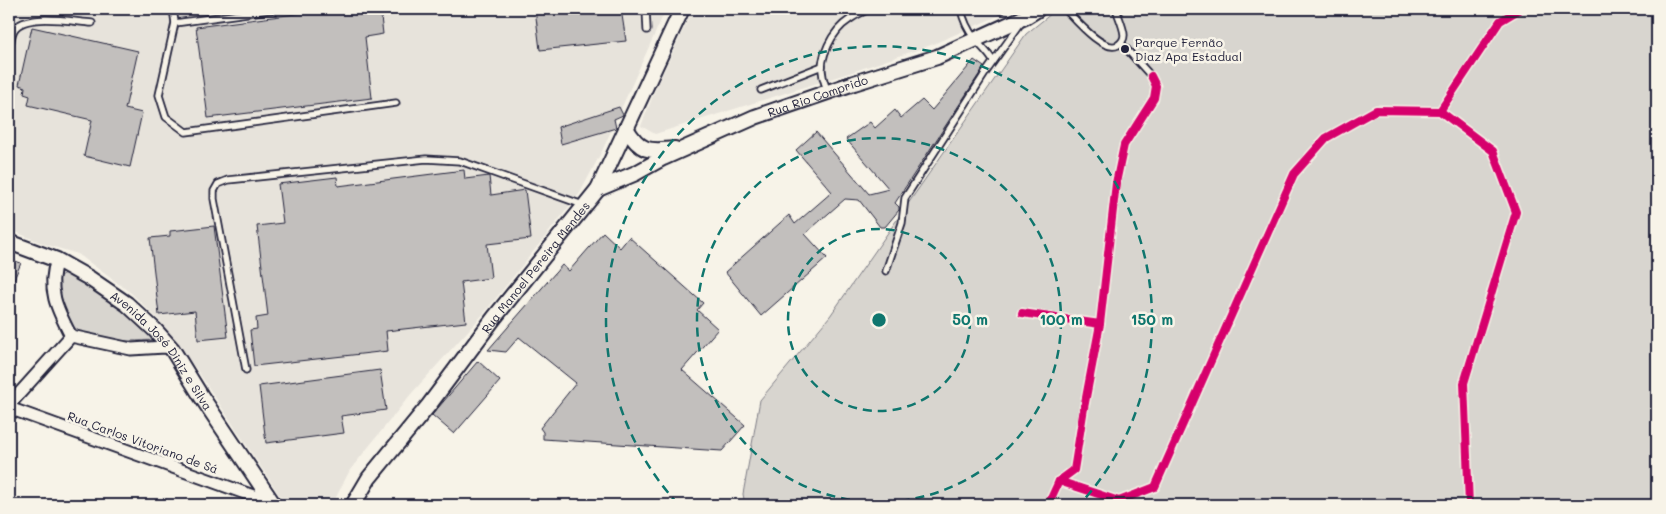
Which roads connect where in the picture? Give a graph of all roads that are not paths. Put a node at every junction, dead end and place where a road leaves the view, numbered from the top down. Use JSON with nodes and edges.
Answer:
{"nodes":[{"id":1,"x":172,"y":9,"type":"edge"},
{"id":2,"x":276,"y":9,"type":"edge"},
{"id":3,"x":646,"y":9,"type":"edge"},
{"id":4,"x":682,"y":9,"type":"edge"},
{"id":5,"x":869,"y":9,"type":"edge"},
{"id":6,"x":960,"y":9,"type":"edge"},
{"id":7,"x":1038,"y":9,"type":"edge"},
{"id":8,"x":1065,"y":9,"type":"edge"},
{"id":9,"x":1116,"y":9,"type":"edge"},
{"id":10,"x":1025,"y":17,"type":"junction"},
{"id":11,"x":92,"y":23,"type":"dead end"},
{"id":12,"x":174,"y":23,"type":"junction"},
{"id":13,"x":647,"y":30,"type":"dead end"},
{"id":14,"x":975,"y":40,"type":"junction"},
{"id":15,"x":1121,"y":43,"type":"junction"},
{"id":16,"x":9,"y":57,"type":"edge"},
{"id":17,"x":993,"y":61,"type":"junction"},
{"id":18,"x":822,"y":66,"type":"junction"},
{"id":19,"x":761,"y":90,"type":"dead end"},
{"id":20,"x":828,"y":92,"type":"junction"},
{"id":21,"x":396,"y":103,"type":"dead end"},
{"id":22,"x":626,"y":128,"type":"junction"},
{"id":23,"x":687,"y":147,"type":"junction"},
{"id":24,"x":598,"y":189,"type":"junction"},
{"id":25,"x":585,"y":206,"type":"junction"},
{"id":26,"x":9,"y":242,"type":"edge"},
{"id":27,"x":57,"y":260,"type":"junction"},
{"id":28,"x":886,"y":271,"type":"dead end"},
{"id":29,"x":1022,"y":313,"type":"dead end"},
{"id":30,"x":71,"y":336,"type":"junction"},
{"id":31,"x":172,"y":349,"type":"junction"},
{"id":32,"x":246,"y":370,"type":"dead end"},
{"id":33,"x":9,"y":405,"type":"edge"},
{"id":34,"x":9,"y":408,"type":"edge"},
{"id":35,"x":261,"y":501,"type":"edge"},
{"id":36,"x":354,"y":505,"type":"edge"}],
"edges":[{"from":1,"to":12,"type":"lane"},
{"from":2,"to":12,"type":"lane"},
{"from":3,"to":13,"type":"lane"},
{"from":4,"to":22,"type":"street","name":"Rua Manoel Pereira Mendes"},
{"from":5,"to":18,"type":"lane"},
{"from":6,"to":14,"type":"lane"},
{"from":7,"to":10,"type":"street","name":"Rua Rio Comprido"},
{"from":8,"to":15,"type":"lane"},
{"from":9,"to":15,"type":"lane"},
{"from":10,"to":14,"type":"street","name":"Rua Rio Comprido"},
{"from":10,"to":17,"type":"lane"},
{"from":11,"to":16,"type":"lane"},
{"from":12,"to":21,"type":"lane"},
{"from":14,"to":17,"type":"lane"},
{"from":14,"to":20,"type":"street","name":"Rua Rio Comprido"},
{"from":15,"to":29,"type":"lane"},
{"from":17,"to":28,"type":"lane"},
{"from":18,"to":19,"type":"lane"},
{"from":18,"to":20,"type":"lane"},
{"from":20,"to":23,"type":"street","name":"Rua Rio Comprido"},
{"from":22,"to":23,"type":"street"},
{"from":22,"to":24,"type":"street","name":"Rua Manoel Pereira Mendes"},
{"from":23,"to":24,"type":"street","name":"Rua Rio Comprido"},
{"from":24,"to":25,"type":"street","name":"Rua Manoel Pereira Mendes"},
{"from":25,"to":32,"type":"lane"},
{"from":25,"to":36,"type":"street","name":"Rua Manoel Pereira Mendes"},
{"from":26,"to":27,"type":"street","name":"Avenida José Diniz e Silva"},
{"from":27,"to":30,"type":"street"},
{"from":27,"to":31,"type":"street","name":"Avenida José Diniz e Silva"},
{"from":30,"to":31,"type":"street"},
{"from":30,"to":33,"type":"street"},
{"from":31,"to":35,"type":"street","name":"Avenida José Diniz e Silva"},
{"from":34,"to":35,"type":"street","name":"Rua Carlos Vitoriano de Sá"}]}
